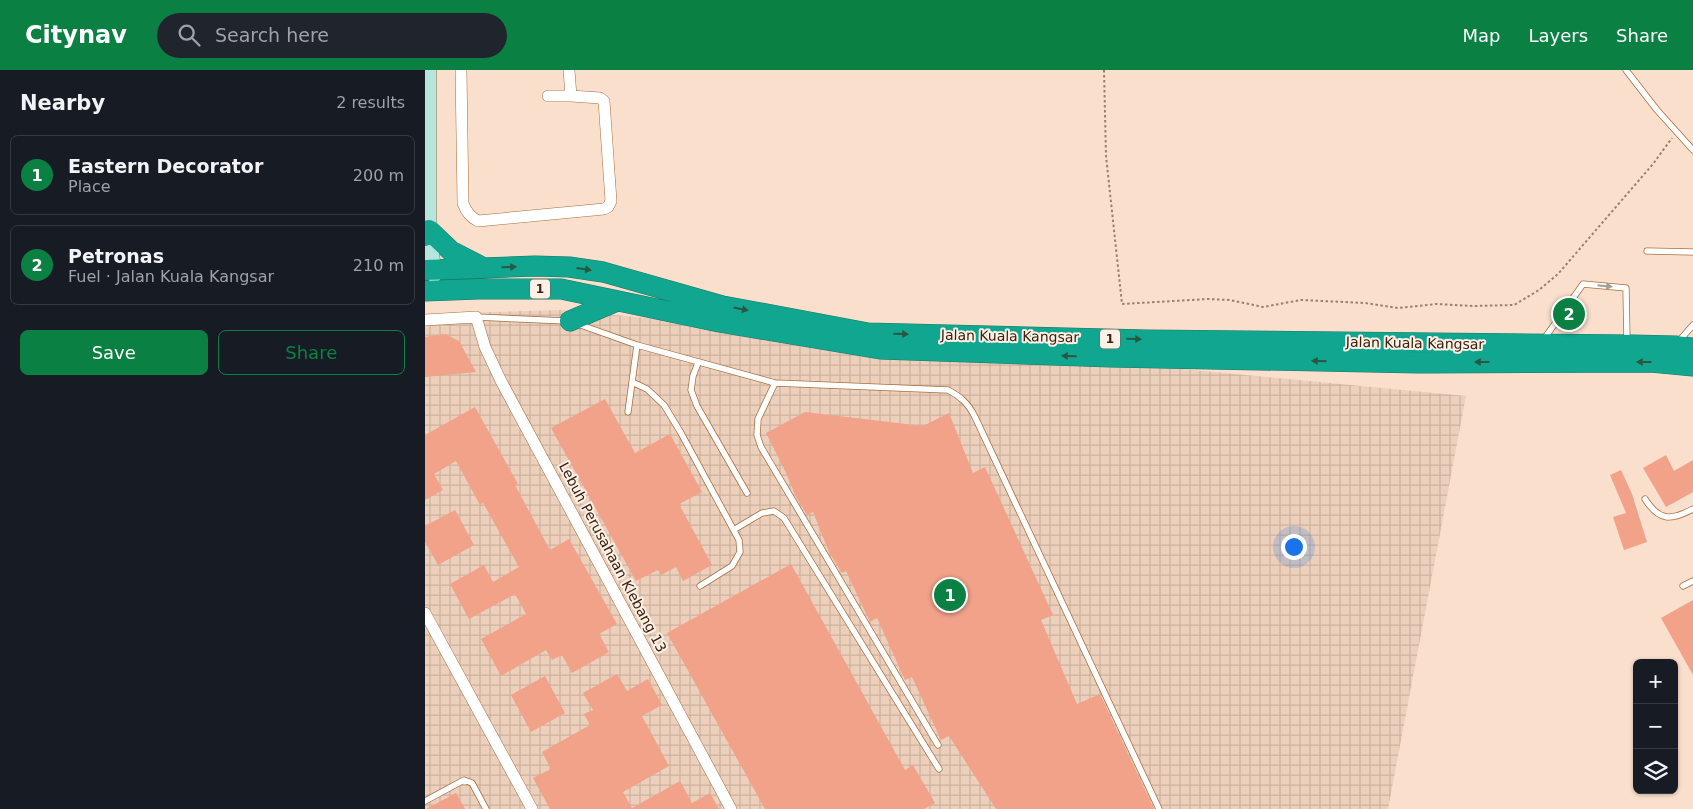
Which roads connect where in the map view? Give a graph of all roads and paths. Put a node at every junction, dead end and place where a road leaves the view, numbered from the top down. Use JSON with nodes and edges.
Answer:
{"nodes":[{"id":1,"x":429,"y":70,"type":"edge"},
{"id":2,"x":461,"y":70,"type":"edge"},
{"id":3,"x":569,"y":70,"type":"edge"},
{"id":4,"x":1104,"y":70,"type":"edge"},
{"id":5,"x":1626,"y":70,"type":"edge"},
{"id":6,"x":548,"y":96,"type":"dead end"},
{"id":7,"x":571,"y":96,"type":"junction"},
{"id":8,"x":1677,"y":132,"type":"junction"},
{"id":9,"x":1693,"y":150,"type":"edge"},
{"id":10,"x":427,"y":233,"type":"edge"},
{"id":11,"x":1647,"y":251,"type":"dead end"},
{"id":12,"x":1693,"y":252,"type":"edge"},
{"id":13,"x":483,"y":268,"type":"junction"},
{"id":14,"x":428,"y":277,"type":"edge"},
{"id":15,"x":617,"y":301,"type":"junction"},
{"id":16,"x":476,"y":317,"type":"junction"},
{"id":17,"x":425,"y":320,"type":"edge"},
{"id":18,"x":569,"y":321,"type":"junction"},
{"id":19,"x":1693,"y":325,"type":"edge"},
{"id":20,"x":1540,"y":344,"type":"junction"},
{"id":21,"x":637,"y":345,"type":"junction"},
{"id":22,"x":1627,"y":345,"type":"junction"},
{"id":23,"x":1684,"y":347,"type":"edge"},
{"id":24,"x":698,"y":363,"type":"junction"},
{"id":25,"x":1693,"y":366,"type":"edge"},
{"id":26,"x":632,"y":382,"type":"junction"},
{"id":27,"x":775,"y":383,"type":"junction"},
{"id":28,"x":628,"y":412,"type":"dead end"},
{"id":29,"x":747,"y":493,"type":"dead end"},
{"id":30,"x":1645,"y":499,"type":"dead end"},
{"id":31,"x":1693,"y":509,"type":"edge"},
{"id":32,"x":735,"y":529,"type":"junction"},
{"id":33,"x":1693,"y":581,"type":"edge"},
{"id":34,"x":700,"y":586,"type":"dead end"},
{"id":35,"x":1683,"y":586,"type":"dead end"},
{"id":36,"x":425,"y":614,"type":"edge"},
{"id":37,"x":938,"y":745,"type":"dead end"},
{"id":38,"x":939,"y":769,"type":"dead end"},
{"id":39,"x":425,"y":801,"type":"edge"},
{"id":40,"x":487,"y":809,"type":"edge"},
{"id":41,"x":532,"y":809,"type":"edge"},
{"id":42,"x":731,"y":809,"type":"edge"},
{"id":43,"x":1159,"y":809,"type":"edge"}],
"edges":[{"from":1,"to":10,"type":"street"},
{"from":2,"to":7,"type":"street"},
{"from":3,"to":7,"type":"street"},
{"from":4,"to":8,"type":"path"},
{"from":5,"to":8,"type":"lane"},
{"from":6,"to":7,"type":"street"},
{"from":8,"to":9,"type":"lane"},
{"from":10,"to":13,"type":"highway"},
{"from":10,"to":14,"type":"street"},
{"from":11,"to":12,"type":"lane"},
{"from":13,"to":14,"type":"highway","name":"Jalan Kuala Kangsar","number":"1"},
{"from":13,"to":20,"type":"highway","name":"Jalan Kuala Kangsar","number":"1","one_way":true},
{"from":14,"to":15,"type":"highway","name":"Jalan Kuala Kangsar","number":"1"},
{"from":15,"to":18,"type":"highway"},
{"from":25,"to":15,"type":"highway","name":"Jalan Kuala Kangsar","number":"1","one_way":true},
{"from":16,"to":17,"type":"street"},
{"from":16,"to":18,"type":"lane"},
{"from":16,"to":42,"type":"street","name":"Lebuh Perusahaan Klebang 13"},
{"from":18,"to":21,"type":"lane"},
{"from":19,"to":23,"type":"lane"},
{"from":20,"to":22,"type":"highway","name":"Jalan Kuala Kangsar","number":"1"},
{"from":20,"to":22,"type":"lane","one_way":true},
{"from":21,"to":24,"type":"lane"},
{"from":21,"to":26,"type":"lane"},
{"from":22,"to":23,"type":"highway","name":"Jalan Kuala Kangsar","number":"1"},
{"from":24,"to":27,"type":"lane"},
{"from":24,"to":29,"type":"lane"},
{"from":26,"to":28,"type":"lane"},
{"from":26,"to":32,"type":"lane"},
{"from":27,"to":37,"type":"lane"},
{"from":27,"to":43,"type":"lane"},
{"from":30,"to":31,"type":"lane"},
{"from":32,"to":34,"type":"lane"},
{"from":32,"to":38,"type":"lane"},
{"from":33,"to":35,"type":"lane"},
{"from":36,"to":41,"type":"street"},
{"from":39,"to":40,"type":"lane"}]}
